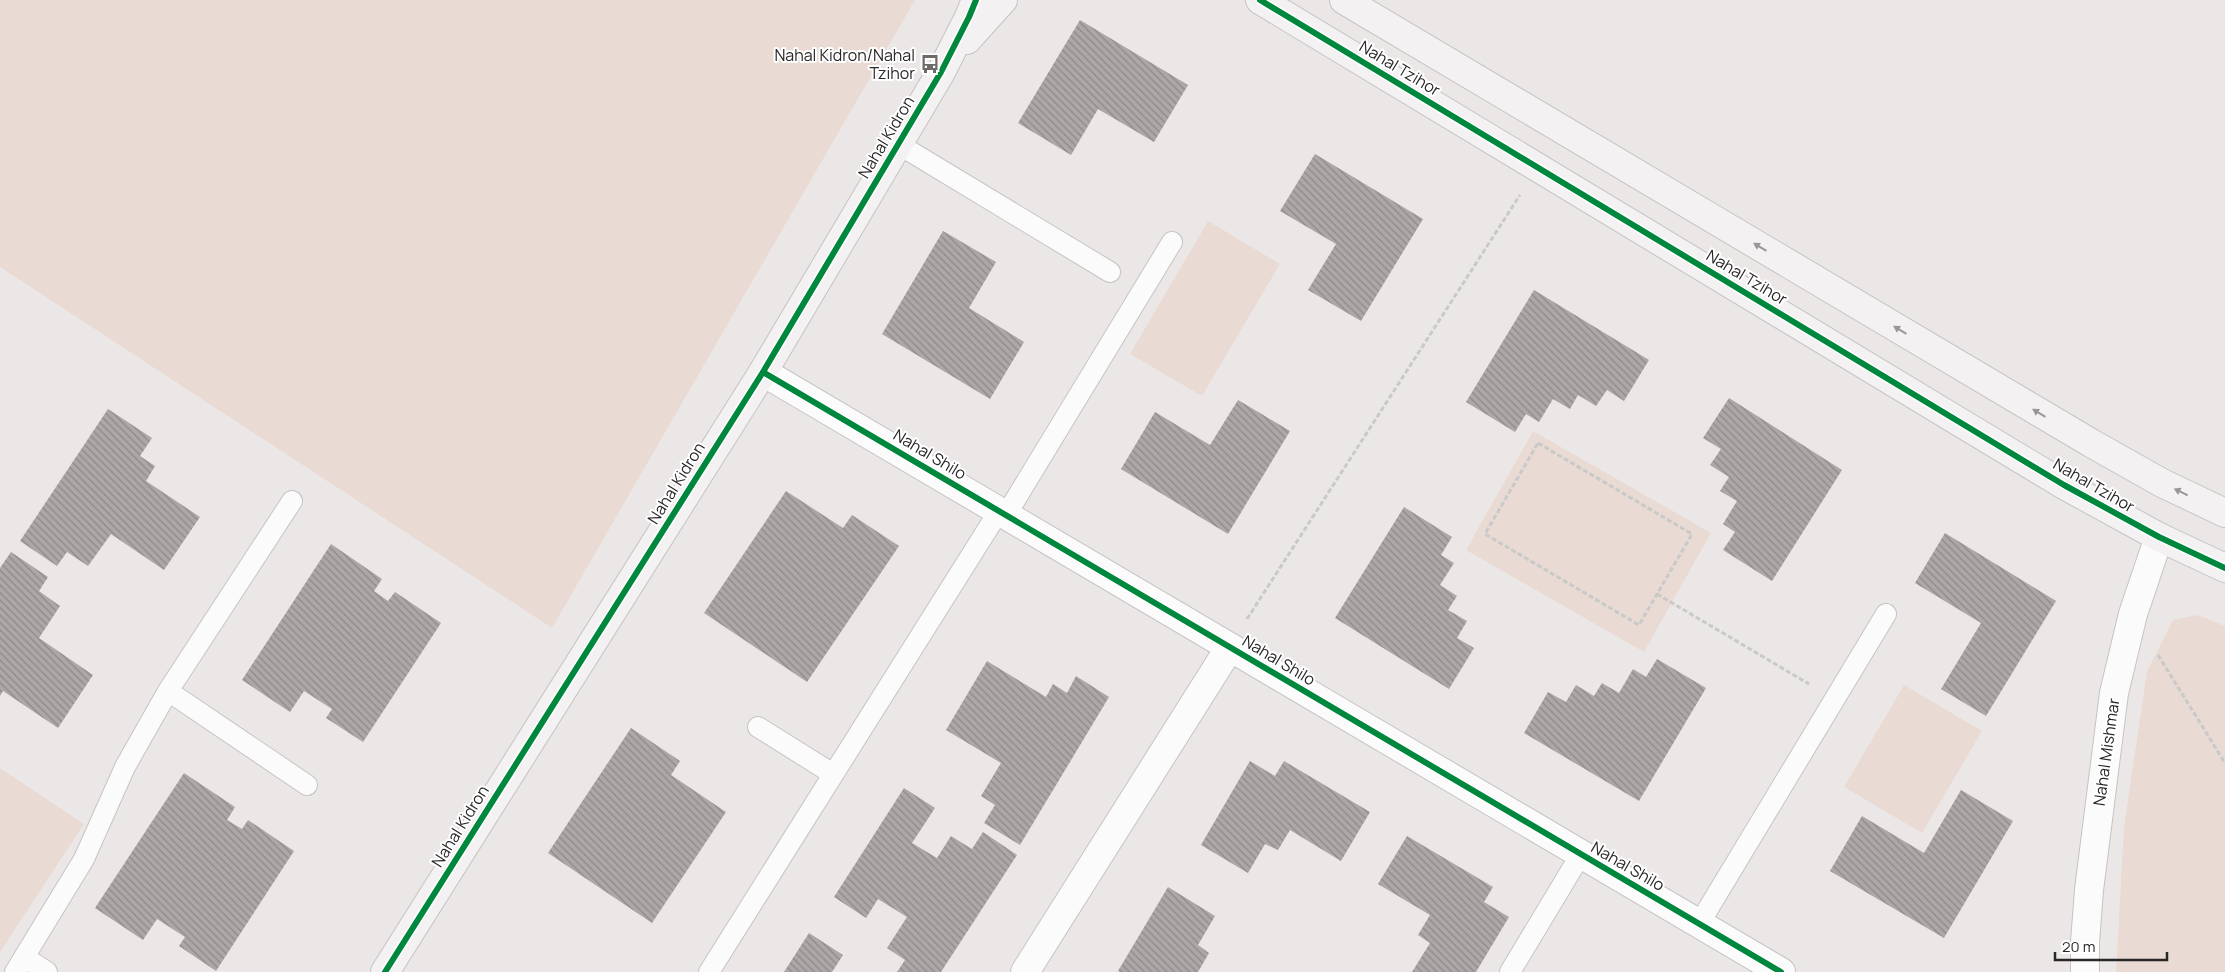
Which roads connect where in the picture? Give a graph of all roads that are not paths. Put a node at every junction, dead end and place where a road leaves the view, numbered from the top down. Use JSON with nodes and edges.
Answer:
{"nodes":[{"id":1,"x":976,"y":0,"type":"edge"},
{"id":2,"x":1003,"y":0,"type":"edge"},
{"id":3,"x":1260,"y":0,"type":"edge"},
{"id":4,"x":1344,"y":0,"type":"edge"},
{"id":5,"x":941,"y":72,"type":"junction"},
{"id":6,"x":898,"y":144,"type":"junction"},
{"id":7,"x":1172,"y":242,"type":"dead end"},
{"id":8,"x":1110,"y":272,"type":"dead end"},
{"id":9,"x":763,"y":372,"type":"junction"},
{"id":10,"x":292,"y":501,"type":"dead end"},
{"id":11,"x":1002,"y":513,"type":"junction"},
{"id":12,"x":2225,"y":514,"type":"edge"},
{"id":13,"x":2159,"y":537,"type":"junction"},
{"id":14,"x":2225,"y":568,"type":"edge"},
{"id":15,"x":1886,"y":614,"type":"dead end"},
{"id":16,"x":1230,"y":647,"type":"junction"},
{"id":17,"x":168,"y":691,"type":"junction"},
{"id":18,"x":758,"y":727,"type":"dead end"},
{"id":19,"x":833,"y":774,"type":"junction"},
{"id":20,"x":307,"y":785,"type":"dead end"},
{"id":21,"x":1581,"y":854,"type":"junction"},
{"id":22,"x":1699,"y":924,"type":"junction"},
{"id":23,"x":20,"y":964,"type":"edge"},
{"id":24,"x":47,"y":972,"type":"edge"},
{"id":25,"x":385,"y":972,"type":"edge"},
{"id":26,"x":709,"y":972,"type":"edge"},
{"id":27,"x":1026,"y":972,"type":"edge"},
{"id":28,"x":1510,"y":972,"type":"edge"},
{"id":29,"x":1781,"y":972,"type":"edge"},
{"id":30,"x":2085,"y":972,"type":"edge"}],
"edges":[{"from":1,"to":5,"type":"street","name":"Nahal Kidron"},
{"from":2,"to":5,"type":"street","name":"Nahal Kidron"},
{"from":3,"to":13,"type":"street","name":"Nahal Tzihor"},
{"from":12,"to":4,"type":"street","name":"Nahal Tzihor","one_way":true},
{"from":5,"to":6,"type":"street","name":"Nahal Kidron"},
{"from":6,"to":8,"type":"lane"},
{"from":6,"to":9,"type":"street","name":"Nahal Kidron"},
{"from":7,"to":11,"type":"lane"},
{"from":9,"to":11,"type":"street","name":"Nahal Shilo"},
{"from":9,"to":25,"type":"street","name":"Nahal Kidron"},
{"from":10,"to":17,"type":"lane"},
{"from":11,"to":16,"type":"street","name":"Nahal Shilo"},
{"from":11,"to":19,"type":"lane"},
{"from":13,"to":14,"type":"street","name":"Nahal Tzihor"},
{"from":13,"to":30,"type":"street","name":"Nahal Mishmar"},
{"from":15,"to":22,"type":"lane"},
{"from":16,"to":21,"type":"street","name":"Nahal Shilo"},
{"from":16,"to":27,"type":"street","name":"Nahal Shilo"},
{"from":17,"to":20,"type":"lane"},
{"from":17,"to":23,"type":"lane"},
{"from":18,"to":19,"type":"lane"},
{"from":19,"to":26,"type":"lane"},
{"from":21,"to":22,"type":"street","name":"Nahal Shilo"},
{"from":21,"to":28,"type":"lane"},
{"from":22,"to":29,"type":"street","name":"Nahal Shilo"},
{"from":23,"to":24,"type":"lane"}]}
